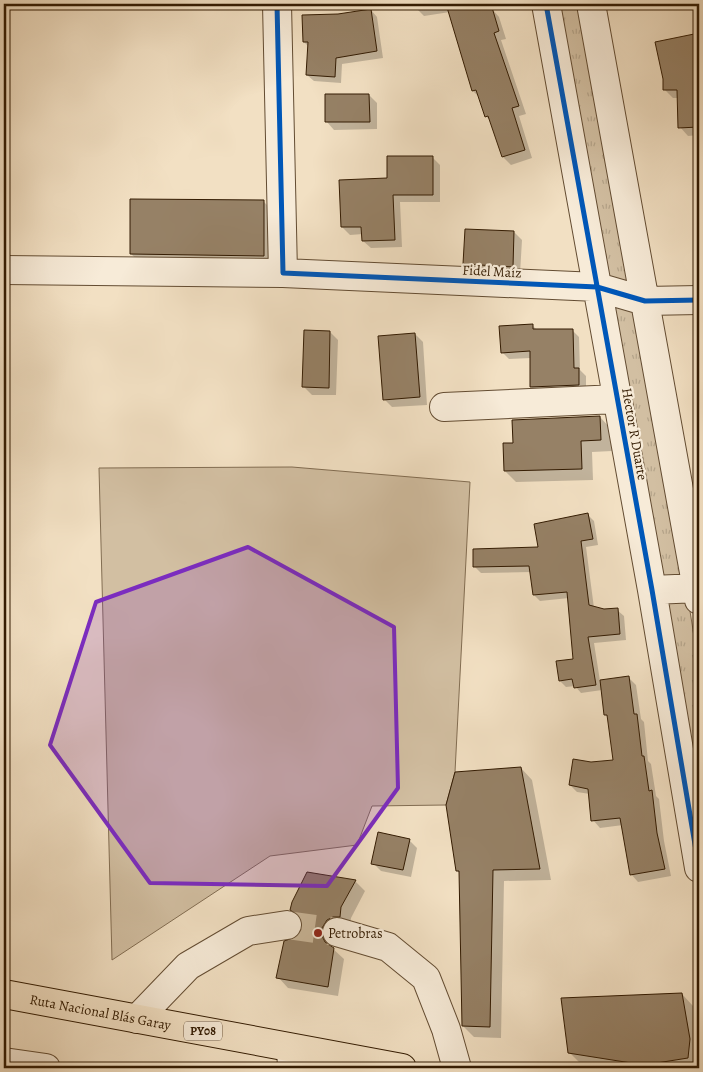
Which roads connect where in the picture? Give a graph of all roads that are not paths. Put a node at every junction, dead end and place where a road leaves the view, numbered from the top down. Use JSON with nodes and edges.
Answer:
{"nodes":[{"id":1,"x":277,"y":4,"type":"edge"},
{"id":2,"x":546,"y":4,"type":"edge"},
{"id":3,"x":591,"y":4,"type":"edge"},
{"id":4,"x":4,"y":270,"type":"edge"},
{"id":5,"x":282,"y":273,"type":"junction"},
{"id":6,"x":597,"y":287,"type":"junction"},
{"id":7,"x":699,"y":300,"type":"edge"},
{"id":8,"x":645,"y":301,"type":"junction"},
{"id":9,"x":617,"y":399,"type":"junction"},
{"id":10,"x":444,"y":407,"type":"dead end"},
{"id":11,"x":652,"y":590,"type":"junction"},
{"id":12,"x":698,"y":592,"type":"edge"},
{"id":13,"x":699,"y":868,"type":"edge"},
{"id":14,"x":287,"y":925,"type":"tunnel mouth"},
{"id":15,"x":337,"y":932,"type":"tunnel mouth"},
{"id":16,"x":4,"y":994,"type":"edge"},
{"id":17,"x":137,"y":1019,"type":"junction"},
{"id":18,"x":291,"y":1058,"type":"edge"},
{"id":19,"x":4,"y":1062,"type":"edge"},
{"id":20,"x":46,"y":1068,"type":"edge"},
{"id":21,"x":402,"y":1068,"type":"edge"},
{"id":22,"x":457,"y":1068,"type":"edge"}],
"edges":[{"from":1,"to":5,"type":"street"},
{"from":2,"to":6,"type":"street","name":"Hector R Duarte"},
{"from":3,"to":8,"type":"street"},
{"from":4,"to":5,"type":"street","name":"Fidel Maíz"},
{"from":5,"to":6,"type":"street","name":"Fidel Maíz"},
{"from":6,"to":8,"type":"street","name":"Fidel Maíz"},
{"from":6,"to":9,"type":"street","name":"Hector R Duarte"},
{"from":7,"to":8,"type":"street","name":"Fidel Maíz"},
{"from":8,"to":12,"type":"street"},
{"from":9,"to":10,"type":"street"},
{"from":9,"to":11,"type":"street","name":"Hector R Duarte"},
{"from":11,"to":12,"type":"street"},
{"from":11,"to":13,"type":"street","name":"Hector R Duarte"},
{"from":14,"to":17,"type":"street"},
{"from":15,"to":22,"type":"street"},
{"from":16,"to":17,"type":"highway","name":"Ruta Nacional Blás Garay","number":"PY08"},
{"from":17,"to":18,"type":"highway","name":"Ruta Nacional Blás Garay","number":"PY08"},
{"from":18,"to":21,"type":"highway","name":"Ruta Nacional Blás Garay","number":"PY08"},
{"from":19,"to":20,"type":"street"}]}
